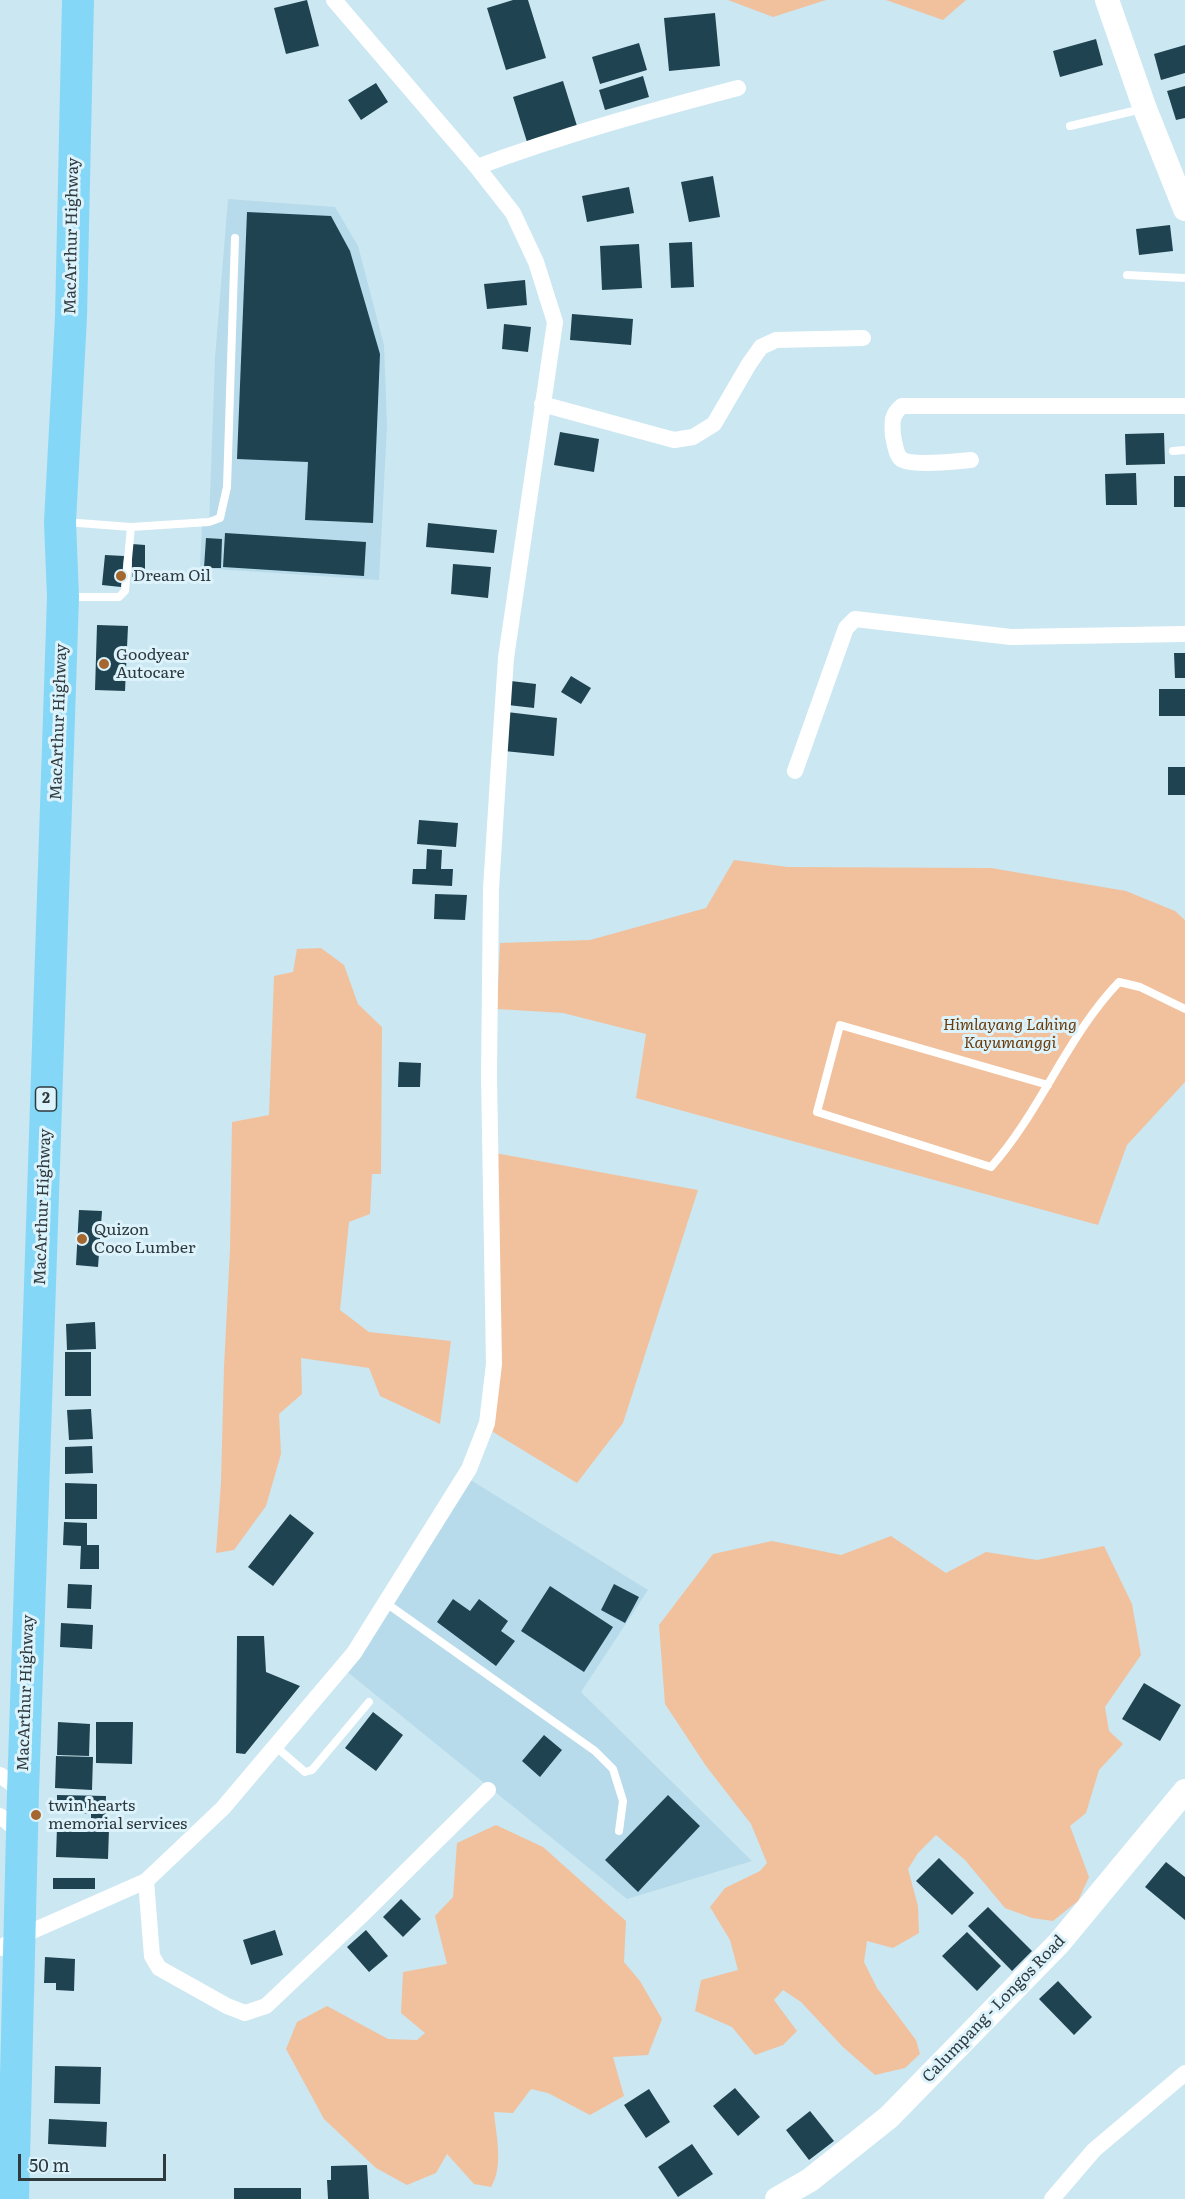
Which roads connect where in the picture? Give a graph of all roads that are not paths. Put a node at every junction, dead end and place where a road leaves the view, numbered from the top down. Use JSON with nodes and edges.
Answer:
{"nodes":[{"id":1,"x":78,"y":0,"type":"edge"},
{"id":2,"x":334,"y":0,"type":"edge"},
{"id":3,"x":1107,"y":0,"type":"edge"},
{"id":4,"x":738,"y":88,"type":"dead end"},
{"id":5,"x":1145,"y":109,"type":"junction"},
{"id":6,"x":1070,"y":126,"type":"dead end"},
{"id":7,"x":477,"y":167,"type":"junction"},
{"id":8,"x":1185,"y":209,"type":"edge"},
{"id":9,"x":235,"y":238,"type":"dead end"},
{"id":10,"x":1127,"y":275,"type":"dead end"},
{"id":11,"x":1185,"y":278,"type":"edge"},
{"id":12,"x":863,"y":338,"type":"dead end"},
{"id":13,"x":542,"y":404,"type":"junction"},
{"id":14,"x":1185,"y":406,"type":"edge"},
{"id":15,"x":1185,"y":450,"type":"edge"},
{"id":16,"x":1173,"y":451,"type":"dead end"},
{"id":17,"x":971,"y":460,"type":"dead end"},
{"id":18,"x":60,"y":522,"type":"junction"},
{"id":19,"x":131,"y":527,"type":"junction"},
{"id":20,"x":63,"y":597,"type":"junction"},
{"id":21,"x":1185,"y":634,"type":"edge"},
{"id":22,"x":795,"y":771,"type":"dead end"},
{"id":23,"x":1185,"y":1009,"type":"edge"},
{"id":24,"x":1048,"y":1085,"type":"junction"},
{"id":25,"x":386,"y":1603,"type":"junction"},
{"id":26,"x":369,"y":1702,"type":"dead end"},
{"id":27,"x":275,"y":1746,"type":"junction"},
{"id":28,"x":11,"y":1783,"type":"edge"},
{"id":29,"x":488,"y":1790,"type":"dead end"},
{"id":30,"x":1185,"y":1791,"type":"edge"},
{"id":31,"x":11,"y":1825,"type":"edge"},
{"id":32,"x":619,"y":1831,"type":"dead end"},
{"id":33,"x":146,"y":1881,"type":"junction"},
{"id":34,"x":9,"y":1942,"type":"edge"},
{"id":35,"x":1185,"y":2073,"type":"edge"},
{"id":36,"x":13,"y":2199,"type":"edge"},
{"id":37,"x":777,"y":2199,"type":"edge"},
{"id":38,"x":1052,"y":2199,"type":"edge"}],
"edges":[{"from":1,"to":18,"type":"highway","name":"MacArthur Highway","number":"2"},
{"from":2,"to":7,"type":"street"},
{"from":3,"to":5,"type":"street"},
{"from":4,"to":7,"type":"street"},
{"from":5,"to":6,"type":"lane"},
{"from":5,"to":8,"type":"street"},
{"from":7,"to":13,"type":"street"},
{"from":9,"to":19,"type":"lane"},
{"from":10,"to":11,"type":"lane"},
{"from":12,"to":13,"type":"street"},
{"from":13,"to":25,"type":"street"},
{"from":14,"to":17,"type":"street"},
{"from":15,"to":16,"type":"lane"},
{"from":18,"to":19,"type":"lane"},
{"from":18,"to":20,"type":"highway","name":"MacArthur Highway","number":"2"},
{"from":19,"to":20,"type":"lane"},
{"from":20,"to":28,"type":"highway","name":"MacArthur Highway","number":"2"},
{"from":21,"to":22,"type":"street"},
{"from":23,"to":24,"type":"lane"},
{"from":24,"to":24,"type":"lane"},
{"from":25,"to":27,"type":"street"},
{"from":25,"to":32,"type":"lane"},
{"from":26,"to":27,"type":"lane"},
{"from":27,"to":33,"type":"street"},
{"from":28,"to":31,"type":"highway","name":"MacArthur Highway","number":"2"},
{"from":29,"to":33,"type":"street"},
{"from":30,"to":37,"type":"street","name":"Calumpang - Longos Road"},
{"from":31,"to":34,"type":"highway","name":"MacArthur Highway","number":"2"},
{"from":33,"to":34,"type":"street"},
{"from":34,"to":36,"type":"highway","name":"MacArthur Highway","number":"2"},
{"from":35,"to":38,"type":"street"}]}
